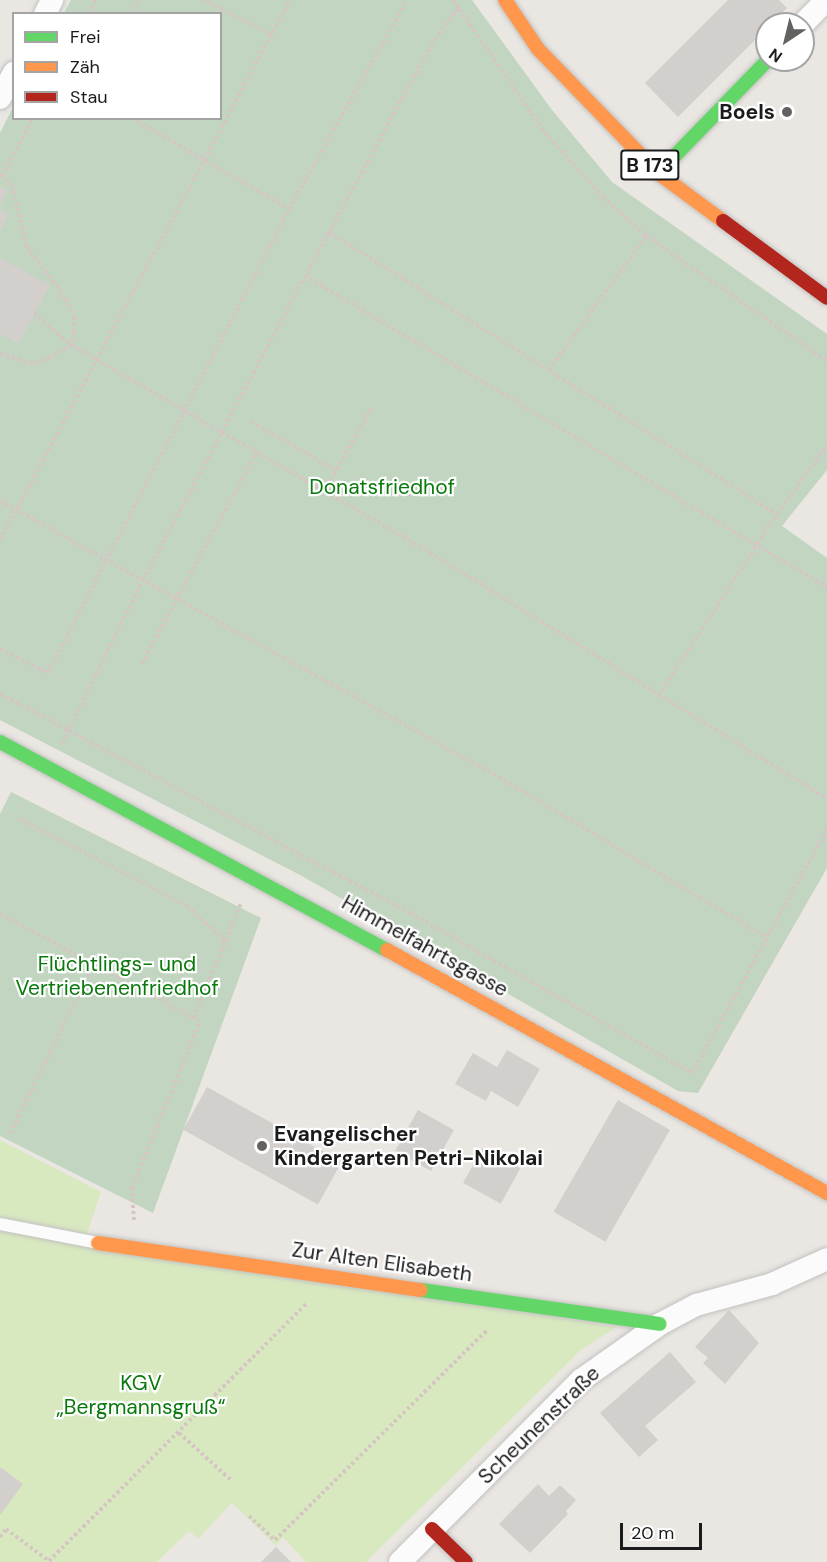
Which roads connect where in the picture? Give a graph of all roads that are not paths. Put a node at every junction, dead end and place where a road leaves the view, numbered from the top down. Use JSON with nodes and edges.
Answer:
{"nodes":[{"id":1,"x":505,"y":0,"type":"edge"},
{"id":2,"x":826,"y":0,"type":"edge"},
{"id":3,"x":814,"y":12,"type":"edge"},
{"id":4,"x":756,"y":72,"type":"edge"},
{"id":5,"x":12,"y":77,"type":"edge"},
{"id":6,"x":0,"y":98,"type":"edge"},
{"id":7,"x":658,"y":173,"type":"junction"},
{"id":8,"x":827,"y":298,"type":"edge"},
{"id":9,"x":0,"y":742,"type":"edge"},
{"id":10,"x":827,"y":1193,"type":"edge"},
{"id":11,"x":0,"y":1224,"type":"edge"},
{"id":12,"x":98,"y":1243,"type":"joint"},
{"id":13,"x":827,"y":1259,"type":"edge"},
{"id":14,"x":660,"y":1324,"type":"junction"},
{"id":15,"x":432,"y":1529,"type":"junction"},
{"id":16,"x":400,"y":1562,"type":"edge"},
{"id":17,"x":466,"y":1562,"type":"edge"}],
"edges":[{"from":1,"to":7,"type":"street","number":"B 173"},
{"from":2,"to":3,"type":"street"},
{"from":4,"to":7,"type":"street"},
{"from":5,"to":6,"type":"street"},
{"from":7,"to":8,"type":"street","number":"B 173"},
{"from":9,"to":10,"type":"street","name":"Himmelfahrtsgasse"},
{"from":11,"to":12,"type":"lane"},
{"from":12,"to":14,"type":"street","name":"Zur Alten Elisabeth"},
{"from":13,"to":14,"type":"street","name":"Scheunenstraße"},
{"from":14,"to":15,"type":"street","name":"Scheunenstraße"},
{"from":15,"to":16,"type":"street","name":"Scheunenstraße"},
{"from":15,"to":17,"type":"street"}]}
